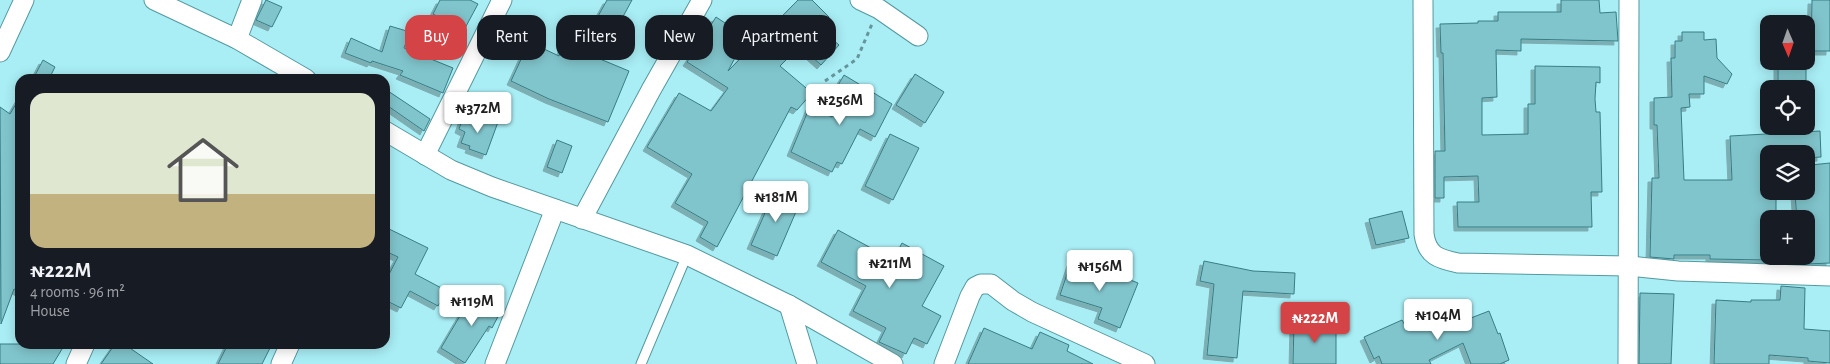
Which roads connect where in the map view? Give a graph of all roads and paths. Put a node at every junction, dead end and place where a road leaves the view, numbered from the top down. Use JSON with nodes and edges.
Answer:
{"nodes":[{"id":1,"x":24,"y":0,"type":"edge"},
{"id":2,"x":154,"y":0,"type":"edge"},
{"id":3,"x":252,"y":0,"type":"edge"},
{"id":4,"x":502,"y":0,"type":"edge"},
{"id":5,"x":702,"y":0,"type":"edge"},
{"id":6,"x":860,"y":0,"type":"edge"},
{"id":7,"x":1423,"y":0,"type":"edge"},
{"id":8,"x":1629,"y":0,"type":"edge"},
{"id":9,"x":879,"y":9,"type":"junction"},
{"id":10,"x":918,"y":36,"type":"dead end"},
{"id":11,"x":237,"y":39,"type":"junction"},
{"id":12,"x":0,"y":52,"type":"edge"},
{"id":13,"x":297,"y":74,"type":"edge"},
{"id":14,"x":825,"y":81,"type":"dead end"},
{"id":15,"x":390,"y":135,"type":"edge"},
{"id":16,"x":425,"y":155,"type":"junction"},
{"id":17,"x":555,"y":209,"type":"junction"},
{"id":18,"x":582,"y":219,"type":"junction"},
{"id":19,"x":687,"y":255,"type":"junction"},
{"id":20,"x":1629,"y":266,"type":"junction"},
{"id":21,"x":1830,"y":276,"type":"edge"},
{"id":22,"x":789,"y":305,"type":"junction"},
{"id":23,"x":83,"y":349,"type":"edge"},
{"id":24,"x":288,"y":349,"type":"edge"},
{"id":25,"x":805,"y":363,"type":"edge"},
{"id":26,"x":76,"y":364,"type":"edge"},
{"id":27,"x":281,"y":364,"type":"edge"},
{"id":28,"x":495,"y":364,"type":"edge"},
{"id":29,"x":640,"y":364,"type":"edge"},
{"id":30,"x":893,"y":364,"type":"edge"},
{"id":31,"x":944,"y":364,"type":"edge"},
{"id":32,"x":1145,"y":364,"type":"edge"},
{"id":33,"x":1628,"y":364,"type":"edge"}],
"edges":[{"from":1,"to":12,"type":"street"},
{"from":2,"to":11,"type":"street"},
{"from":3,"to":11,"type":"street"},
{"from":4,"to":16,"type":"street"},
{"from":5,"to":18,"type":"street"},
{"from":6,"to":9,"type":"street"},
{"from":7,"to":20,"type":"street"},
{"from":8,"to":20,"type":"street"},
{"from":9,"to":10,"type":"street"},
{"from":9,"to":14,"type":"path"},
{"from":11,"to":13,"type":"street"},
{"from":15,"to":16,"type":"street"},
{"from":16,"to":17,"type":"street"},
{"from":17,"to":18,"type":"street"},
{"from":17,"to":28,"type":"street"},
{"from":18,"to":19,"type":"street"},
{"from":19,"to":22,"type":"street"},
{"from":19,"to":29,"type":"lane"},
{"from":20,"to":21,"type":"street"},
{"from":20,"to":33,"type":"street"},
{"from":22,"to":25,"type":"street"},
{"from":22,"to":30,"type":"street"},
{"from":23,"to":26,"type":"street"},
{"from":24,"to":27,"type":"street"},
{"from":31,"to":32,"type":"street"}]}
